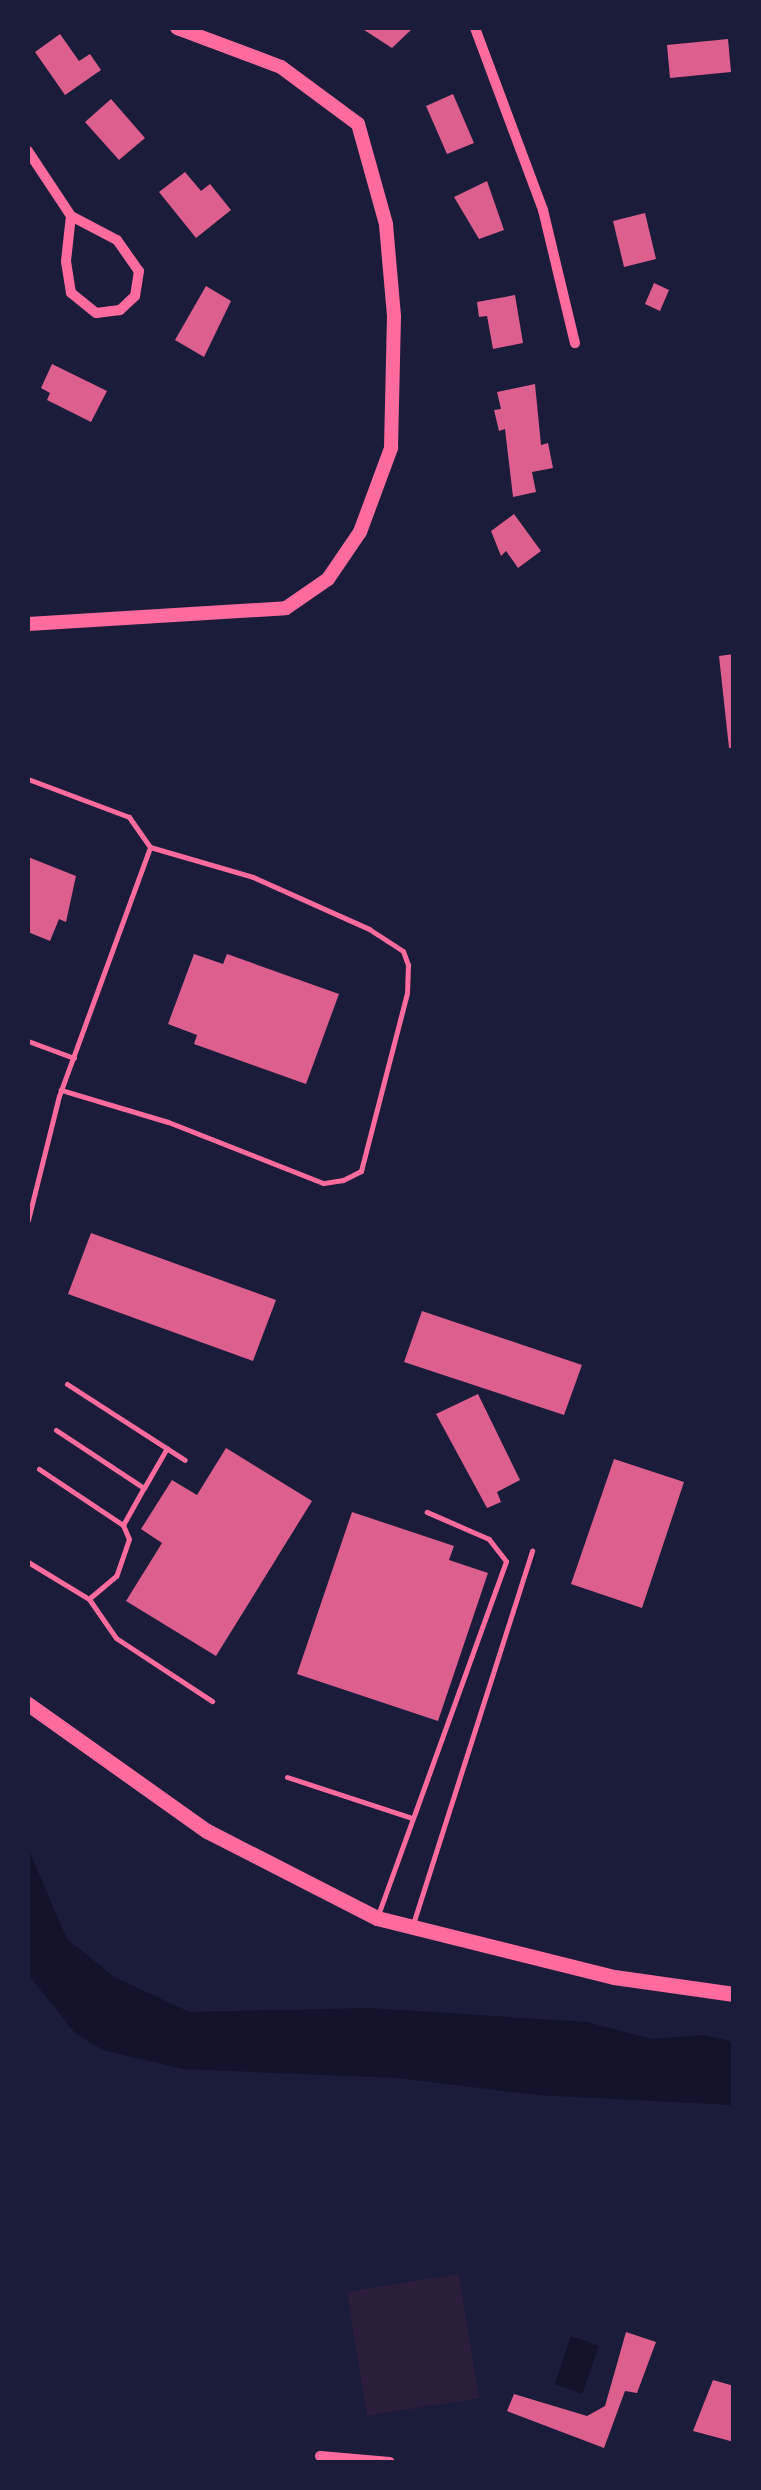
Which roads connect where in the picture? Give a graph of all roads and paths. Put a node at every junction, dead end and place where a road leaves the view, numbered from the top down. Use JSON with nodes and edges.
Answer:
{"nodes":[{"id":1,"x":178,"y":28,"type":"edge"},
{"id":2,"x":475,"y":28,"type":"edge"},
{"id":3,"x":28,"y":152,"type":"edge"},
{"id":4,"x":71,"y":216,"type":"junction"},
{"id":5,"x":575,"y":344,"type":"dead end"},
{"id":6,"x":28,"y":624,"type":"edge"},
{"id":7,"x":28,"y":779,"type":"edge"},
{"id":8,"x":150,"y":847,"type":"junction"},
{"id":9,"x":28,"y":1041,"type":"edge"},
{"id":10,"x":74,"y":1058,"type":"junction"},
{"id":11,"x":61,"y":1090,"type":"junction"},
{"id":12,"x":28,"y":1220,"type":"edge"},
{"id":13,"x":67,"y":1384,"type":"dead end"},
{"id":14,"x":56,"y":1430,"type":"dead end"},
{"id":15,"x":167,"y":1448,"type":"junction"},
{"id":16,"x":185,"y":1460,"type":"dead end"},
{"id":17,"x":39,"y":1469,"type":"dead end"},
{"id":18,"x":144,"y":1488,"type":"junction"},
{"id":19,"x":427,"y":1512,"type":"dead end"},
{"id":20,"x":123,"y":1525,"type":"junction"},
{"id":21,"x":532,"y":1551,"type":"dead end"},
{"id":22,"x":28,"y":1562,"type":"edge"},
{"id":23,"x":89,"y":1600,"type":"junction"},
{"id":24,"x":212,"y":1701,"type":"dead end"},
{"id":25,"x":28,"y":1704,"type":"edge"},
{"id":26,"x":287,"y":1776,"type":"dead end"},
{"id":27,"x":413,"y":1818,"type":"junction"},
{"id":28,"x":377,"y":1918,"type":"junction"},
{"id":29,"x":412,"y":1928,"type":"junction"},
{"id":30,"x":734,"y":1994,"type":"edge"},
{"id":31,"x":320,"y":2456,"type":"dead end"},
{"id":32,"x":390,"y":2462,"type":"edge"}],
"edges":[{"from":1,"to":6,"type":"street"},
{"from":2,"to":5,"type":"street"},
{"from":3,"to":4,"type":"street"},
{"from":4,"to":4,"type":"street"},
{"from":7,"to":8,"type":"lane"},
{"from":8,"to":10,"type":"lane"},
{"from":8,"to":11,"type":"lane"},
{"from":9,"to":10,"type":"lane"},
{"from":10,"to":11,"type":"lane"},
{"from":11,"to":12,"type":"lane"},
{"from":13,"to":15,"type":"lane"},
{"from":14,"to":18,"type":"lane"},
{"from":15,"to":16,"type":"lane"},
{"from":15,"to":18,"type":"lane"},
{"from":17,"to":20,"type":"lane"},
{"from":18,"to":20,"type":"lane"},
{"from":19,"to":27,"type":"lane"},
{"from":20,"to":23,"type":"lane"},
{"from":21,"to":29,"type":"lane"},
{"from":22,"to":23,"type":"lane"},
{"from":23,"to":24,"type":"lane"},
{"from":25,"to":28,"type":"main road"},
{"from":26,"to":27,"type":"lane"},
{"from":27,"to":28,"type":"lane"},
{"from":28,"to":29,"type":"main road"},
{"from":29,"to":30,"type":"main road"},
{"from":31,"to":32,"type":"street"}]}
